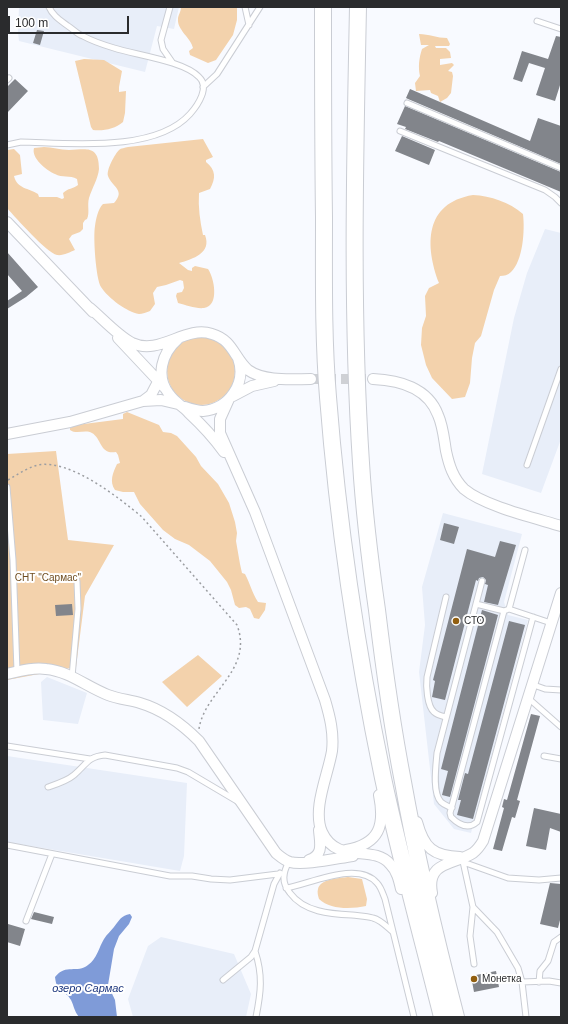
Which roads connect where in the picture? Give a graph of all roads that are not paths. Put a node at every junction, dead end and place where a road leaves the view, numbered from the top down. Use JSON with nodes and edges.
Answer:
{"nodes":[{"id":1,"x":49,"y":7,"type":"edge"},
{"id":2,"x":170,"y":7,"type":"edge"},
{"id":3,"x":245,"y":7,"type":"edge"},
{"id":4,"x":260,"y":7,"type":"edge"},
{"id":5,"x":323,"y":7,"type":"edge"},
{"id":6,"x":358,"y":7,"type":"edge"},
{"id":7,"x":537,"y":21,"type":"dead end"},
{"id":8,"x":249,"y":25,"type":"junction"},
{"id":9,"x":561,"y":29,"type":"edge"},
{"id":10,"x":173,"y":63,"type":"junction"},
{"id":11,"x":203,"y":88,"type":"junction"},
{"id":12,"x":407,"y":103,"type":"dead end"},
{"id":13,"x":400,"y":131,"type":"dead end"},
{"id":14,"x":7,"y":145,"type":"edge"},
{"id":15,"x":561,"y":168,"type":"edge"},
{"id":16,"x":561,"y":203,"type":"edge"},
{"id":17,"x":7,"y":222,"type":"edge"},
{"id":18,"x":90,"y":308,"type":"junction"},
{"id":19,"x":185,"y":335,"type":"junction"},
{"id":20,"x":235,"y":351,"type":"junction"},
{"id":21,"x":561,"y":369,"type":"edge"},
{"id":22,"x":290,"y":379,"type":"junction"},
{"id":23,"x":311,"y":379,"type":"tunnel mouth"},
{"id":24,"x":373,"y":379,"type":"tunnel mouth"},
{"id":25,"x":162,"y":381,"type":"junction"},
{"id":26,"x":230,"y":398,"type":"junction"},
{"id":27,"x":143,"y":401,"type":"junction"},
{"id":28,"x":180,"y":405,"type":"junction"},
{"id":29,"x":7,"y":434,"type":"edge"},
{"id":30,"x":527,"y":465,"type":"dead end"},
{"id":31,"x":236,"y":470,"type":"junction"},
{"id":32,"x":7,"y":487,"type":"edge"},
{"id":33,"x":561,"y":526,"type":"edge"},
{"id":34,"x":525,"y":550,"type":"dead end"},
{"id":35,"x":77,"y":581,"type":"dead end"},
{"id":36,"x":482,"y":581,"type":"dead end"},
{"id":37,"x":561,"y":593,"type":"edge"},
{"id":38,"x":446,"y":597,"type":"dead end"},
{"id":39,"x":476,"y":604,"type":"junction"},
{"id":40,"x":507,"y":610,"type":"junction"},
{"id":41,"x":533,"y":617,"type":"junction"},
{"id":42,"x":552,"y":622,"type":"junction"},
{"id":43,"x":382,"y":653,"type":"junction"},
{"id":44,"x":360,"y":656,"type":"junction"},
{"id":45,"x":17,"y":671,"type":"junction"},
{"id":46,"x":7,"y":674,"type":"edge"},
{"id":47,"x":72,"y":677,"type":"junction"},
{"id":48,"x":531,"y":684,"type":"junction"},
{"id":49,"x":561,"y":690,"type":"edge"},
{"id":50,"x":527,"y":697,"type":"junction"},
{"id":51,"x":446,"y":717,"type":"junction"},
{"id":52,"x":561,"y":727,"type":"edge"},
{"id":53,"x":7,"y":746,"type":"edge"},
{"id":54,"x":544,"y":756,"type":"dead end"},
{"id":55,"x":90,"y":758,"type":"junction"},
{"id":56,"x":561,"y":759,"type":"edge"},
{"id":57,"x":48,"y":787,"type":"dead end"},
{"id":58,"x":242,"y":803,"type":"junction"},
{"id":59,"x":452,"y":808,"type":"junction"},
{"id":60,"x":319,"y":820,"type":"junction"},
{"id":61,"x":7,"y":845,"type":"edge"},
{"id":62,"x":336,"y":848,"type":"junction"},
{"id":63,"x":52,"y":854,"type":"junction"},
{"id":64,"x":363,"y":854,"type":"junction"},
{"id":65,"x":462,"y":859,"type":"junction"},
{"id":66,"x":289,"y":861,"type":"junction"},
{"id":67,"x":304,"y":863,"type":"junction"},
{"id":68,"x":278,"y":874,"type":"junction"},
{"id":69,"x":561,"y":878,"type":"edge"},
{"id":70,"x":286,"y":888,"type":"junction"},
{"id":71,"x":473,"y":907,"type":"junction"},
{"id":72,"x":26,"y":921,"type":"dead end"},
{"id":73,"x":393,"y":933,"type":"junction"},
{"id":74,"x":561,"y":937,"type":"edge"},
{"id":75,"x":255,"y":951,"type":"junction"},
{"id":76,"x":474,"y":964,"type":"dead end"},
{"id":77,"x":223,"y":980,"type":"dead end"},
{"id":78,"x":522,"y":982,"type":"junction"},
{"id":79,"x":539,"y":982,"type":"junction"},
{"id":80,"x":561,"y":983,"type":"edge"},
{"id":81,"x":442,"y":991,"type":"junction"},
{"id":82,"x":256,"y":1017,"type":"edge"},
{"id":83,"x":414,"y":1017,"type":"edge"},
{"id":84,"x":442,"y":1017,"type":"edge"},
{"id":85,"x":456,"y":1017,"type":"edge"},
{"id":86,"x":526,"y":1017,"type":"edge"}],
"edges":[{"from":1,"to":10,"type":"lane"},
{"from":2,"to":10,"type":"lane"},
{"from":3,"to":8,"type":"lane"},
{"from":4,"to":8,"type":"lane"},
{"from":5,"to":44,"type":"highway"},
{"from":6,"to":43,"type":"highway"},
{"from":7,"to":9,"type":"lane"},
{"from":8,"to":11,"type":"lane"},
{"from":10,"to":11,"type":"lane"},
{"from":11,"to":14,"type":"lane"},
{"from":12,"to":15,"type":"lane"},
{"from":13,"to":16,"type":"lane"},
{"from":17,"to":18,"type":"street"},
{"from":18,"to":19,"type":"street"},
{"from":18,"to":25,"type":"street"},
{"from":19,"to":20,"type":"street"},
{"from":19,"to":25,"type":"street"},
{"from":20,"to":22,"type":"street"},
{"from":20,"to":26,"type":"street"},
{"from":21,"to":30,"type":"lane"},
{"from":22,"to":23,"type":"street"},
{"from":22,"to":26,"type":"street"},
{"from":24,"to":33,"type":"street"},
{"from":25,"to":27,"type":"street"},
{"from":25,"to":28,"type":"street"},
{"from":26,"to":28,"type":"street"},
{"from":26,"to":31,"type":"street"},
{"from":27,"to":28,"type":"street"},
{"from":27,"to":29,"type":"street"},
{"from":28,"to":31,"type":"street"},
{"from":31,"to":60,"type":"street"},
{"from":32,"to":45,"type":"lane"},
{"from":34,"to":40,"type":"lane"},
{"from":35,"to":47,"type":"lane"},
{"from":36,"to":39,"type":"lane"},
{"from":37,"to":42,"type":"street"},
{"from":38,"to":51,"type":"lane"},
{"from":39,"to":40,"type":"lane"},
{"from":39,"to":51,"type":"lane"},
{"from":40,"to":41,"type":"lane"},
{"from":40,"to":59,"type":"lane"},
{"from":41,"to":42,"type":"lane"},
{"from":41,"to":59,"type":"lane"},
{"from":42,"to":48,"type":"street"},
{"from":43,"to":65,"type":"street"},
{"from":43,"to":81,"type":"highway"},
{"from":44,"to":62,"type":"street"},
{"from":44,"to":81,"type":"highway"},
{"from":45,"to":46,"type":"street"},
{"from":45,"to":47,"type":"street"},
{"from":47,"to":58,"type":"street"},
{"from":48,"to":49,"type":"lane"},
{"from":48,"to":50,"type":"street"},
{"from":50,"to":52,"type":"lane"},
{"from":50,"to":65,"type":"street"},
{"from":51,"to":59,"type":"lane"},
{"from":53,"to":55,"type":"lane"},
{"from":54,"to":56,"type":"lane"},
{"from":55,"to":57,"type":"lane"},
{"from":55,"to":58,"type":"lane"},
{"from":58,"to":66,"type":"street"},
{"from":60,"to":62,"type":"street"},
{"from":60,"to":67,"type":"street"},
{"from":61,"to":63,"type":"lane"},
{"from":62,"to":64,"type":"street"},
{"from":63,"to":68,"type":"lane"},
{"from":63,"to":72,"type":"lane"},
{"from":64,"to":67,"type":"street"},
{"from":64,"to":81,"type":"street"},
{"from":65,"to":69,"type":"lane"},
{"from":65,"to":71,"type":"lane"},
{"from":65,"to":81,"type":"street"},
{"from":66,"to":67,"type":"street"},
{"from":66,"to":68,"type":"lane"},
{"from":66,"to":70,"type":"lane"},
{"from":68,"to":75,"type":"lane"},
{"from":70,"to":73,"type":"lane"},
{"from":70,"to":73,"type":"lane"},
{"from":71,"to":76,"type":"lane"},
{"from":71,"to":78,"type":"lane"},
{"from":73,"to":83,"type":"lane"},
{"from":74,"to":79,"type":"lane"},
{"from":75,"to":77,"type":"lane"},
{"from":75,"to":82,"type":"lane"},
{"from":78,"to":79,"type":"lane"},
{"from":78,"to":86,"type":"lane"},
{"from":79,"to":80,"type":"lane"},
{"from":81,"to":84,"type":"highway"},
{"from":81,"to":85,"type":"highway"}]}
